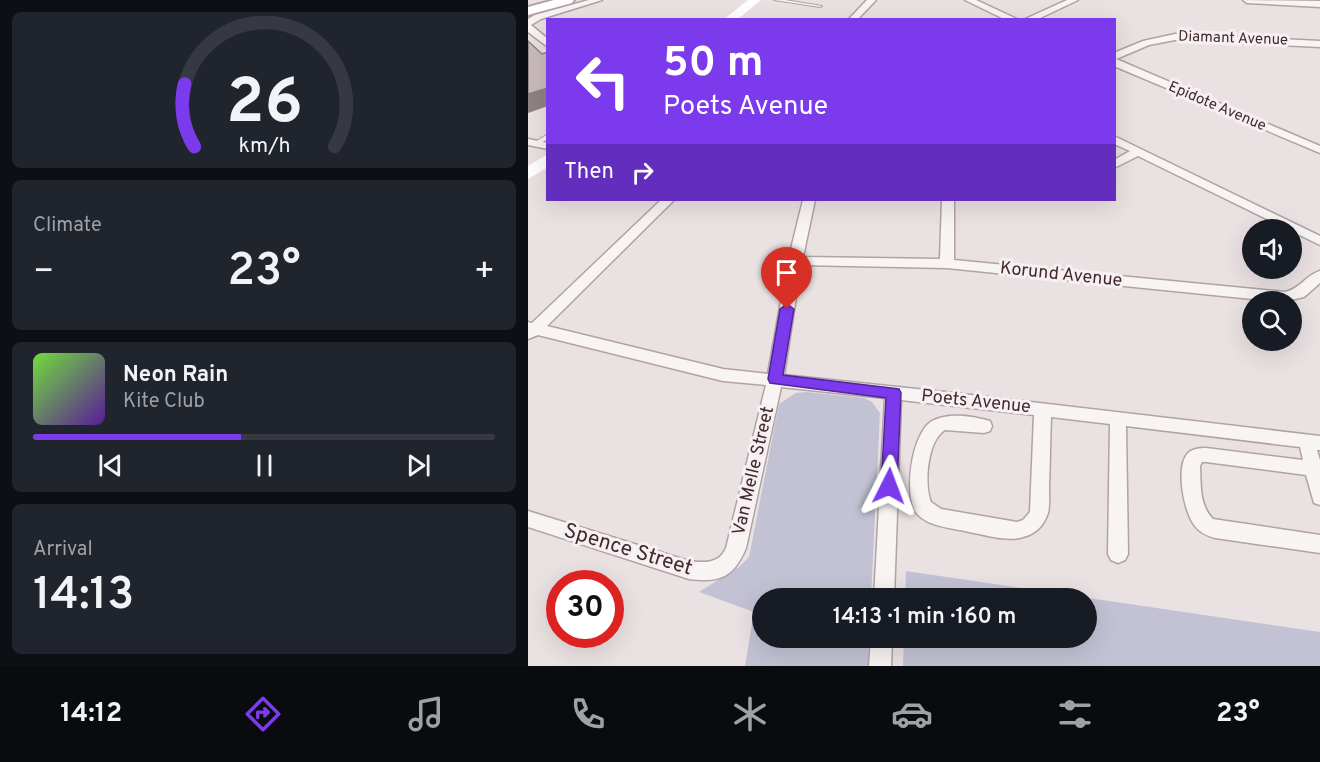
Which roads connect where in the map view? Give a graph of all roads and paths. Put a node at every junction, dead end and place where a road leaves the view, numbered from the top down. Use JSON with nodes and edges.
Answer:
{"nodes":[{"id":1,"x":535,"y":0,"type":"edge"},
{"id":2,"x":568,"y":0,"type":"edge"},
{"id":3,"x":598,"y":0,"type":"edge"},
{"id":4,"x":754,"y":0,"type":"edge"},
{"id":5,"x":776,"y":0,"type":"edge"},
{"id":6,"x":872,"y":0,"type":"edge"},
{"id":7,"x":969,"y":0,"type":"edge"},
{"id":8,"x":1074,"y":0,"type":"edge"},
{"id":9,"x":1247,"y":0,"type":"edge"},
{"id":10,"x":528,"y":2,"type":"edge"},
{"id":11,"x":1320,"y":4,"type":"edge"},
{"id":12,"x":820,"y":6,"type":"dead end"},
{"id":13,"x":732,"y":18,"type":"edge"},
{"id":14,"x":854,"y":18,"type":"edge"},
{"id":15,"x":1010,"y":18,"type":"edge"},
{"id":16,"x":1032,"y":18,"type":"edge"},
{"id":17,"x":528,"y":21,"type":"edge"},
{"id":18,"x":546,"y":42,"type":"edge"},
{"id":19,"x":1320,"y":44,"type":"edge"},
{"id":20,"x":1116,"y":56,"type":"edge"},
{"id":21,"x":1116,"y":63,"type":"edge"},
{"id":22,"x":1284,"y":135,"type":"junction"},
{"id":23,"x":1116,"y":140,"type":"edge"},
{"id":24,"x":1320,"y":150,"type":"edge"},
{"id":25,"x":1138,"y":151,"type":"junction"},
{"id":26,"x":546,"y":160,"type":"edge"},
{"id":27,"x":1320,"y":162,"type":"edge"},
{"id":28,"x":1116,"y":164,"type":"edge"},
{"id":29,"x":528,"y":174,"type":"edge"},
{"id":30,"x":667,"y":201,"type":"edge"},
{"id":31,"x":808,"y":201,"type":"edge"},
{"id":32,"x":948,"y":201,"type":"edge"},
{"id":33,"x":1320,"y":241,"type":"edge"},
{"id":34,"x":795,"y":261,"type":"junction"},
{"id":35,"x":947,"y":264,"type":"junction"},
{"id":36,"x":1320,"y":276,"type":"edge"},
{"id":37,"x":530,"y":331,"type":"edge"},
{"id":38,"x":775,"y":379,"type":"junction"},
{"id":39,"x":893,"y":393,"type":"junction"},
{"id":40,"x":968,"y":401,"type":"junction"},
{"id":41,"x":1043,"y":410,"type":"junction"},
{"id":42,"x":1118,"y":419,"type":"junction"},
{"id":43,"x":964,"y":424,"type":"junction"},
{"id":44,"x":984,"y":426,"type":"dead end"},
{"id":45,"x":1314,"y":442,"type":"edge"},
{"id":46,"x":1314,"y":469,"type":"junction"},
{"id":47,"x":1320,"y":497,"type":"edge"},
{"id":48,"x":528,"y":519,"type":"edge"},
{"id":49,"x":1320,"y":544,"type":"edge"},
{"id":50,"x":1119,"y":554,"type":"dead end"},
{"id":51,"x":727,"y":563,"type":"joint"},
{"id":52,"x":884,"y":588,"type":"edge"},
{"id":53,"x":881,"y":648,"type":"edge"},
{"id":54,"x":880,"y":666,"type":"edge"}],
"edges":[{"from":1,"to":10,"type":"main road"},
{"from":2,"to":17,"type":"main road"},
{"from":3,"to":17,"type":"street"},
{"from":4,"to":13,"type":"street"},
{"from":5,"to":12,"type":"lane"},
{"from":6,"to":14,"type":"street"},
{"from":7,"to":15,"type":"street"},
{"from":8,"to":16,"type":"street"},
{"from":9,"to":11,"type":"street"},
{"from":17,"to":18,"type":"street"},
{"from":19,"to":20,"type":"street","name":"Diamant Avenue"},
{"from":21,"to":22,"type":"street","name":"Epidote Avenue"},
{"from":22,"to":24,"type":"street","name":"Epidote Avenue"},
{"from":22,"to":27,"type":"street"},
{"from":23,"to":25,"type":"street"},
{"from":25,"to":28,"type":"street"},
{"from":25,"to":33,"type":"street"},
{"from":26,"to":29,"type":"street"},
{"from":30,"to":37,"type":"street"},
{"from":31,"to":34,"type":"street","name":"Van Melle Street"},
{"from":32,"to":35,"type":"street"},
{"from":34,"to":35,"type":"street","name":"Korund Avenue"},
{"from":34,"to":38,"type":"street","name":"Van Melle Street"},
{"from":35,"to":36,"type":"street","name":"Korund Avenue"},
{"from":37,"to":38,"type":"street","name":"Poets Avenue"},
{"from":38,"to":39,"type":"street","name":"Poets Avenue"},
{"from":38,"to":51,"type":"street","name":"Van Melle Street"},
{"from":39,"to":40,"type":"street","name":"Poets Avenue"},
{"from":39,"to":52,"type":"street"},
{"from":40,"to":41,"type":"street","name":"Poets Avenue"},
{"from":40,"to":43,"type":"street"},
{"from":41,"to":42,"type":"street","name":"Poets Avenue"},
{"from":41,"to":43,"type":"street"},
{"from":42,"to":45,"type":"street","name":"Poets Avenue"},
{"from":42,"to":50,"type":"street"},
{"from":43,"to":44,"type":"street"},
{"from":45,"to":46,"type":"street"},
{"from":46,"to":47,"type":"street"},
{"from":46,"to":49,"type":"street"},
{"from":48,"to":51,"type":"street","name":"Spence Street"},
{"from":53,"to":54,"type":"street"}]}
